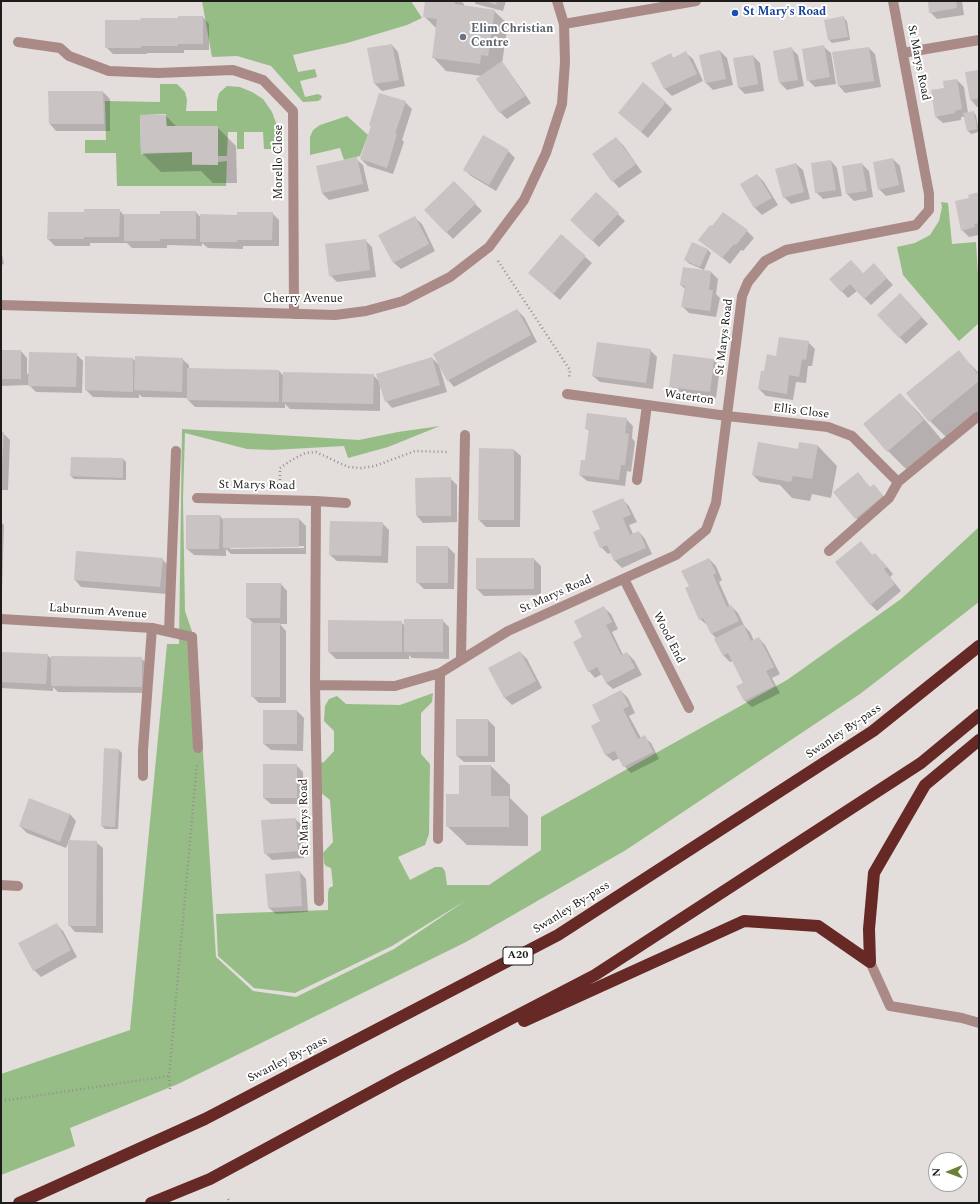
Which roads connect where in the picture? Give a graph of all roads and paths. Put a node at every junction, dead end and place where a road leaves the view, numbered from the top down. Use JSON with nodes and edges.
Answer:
{"nodes":[{"id":1,"x":557,"y":1,"type":"edge"},
{"id":2,"x":696,"y":1,"type":"edge"},
{"id":3,"x":893,"y":1,"type":"edge"},
{"id":4,"x":564,"y":24,"type":"junction"},
{"id":5,"x":979,"y":40,"type":"edge"},
{"id":6,"x":18,"y":42,"type":"dead end"},
{"id":7,"x":903,"y":53,"type":"junction"},
{"id":8,"x":489,"y":247,"type":"junction"},
{"id":9,"x":1,"y":305,"type":"edge"},
{"id":10,"x":294,"y":314,"type":"junction"},
{"id":11,"x":568,"y":394,"type":"joint"},
{"id":12,"x":647,"y":405,"type":"junction"},
{"id":13,"x":727,"y":416,"type":"junction"},
{"id":14,"x":977,"y":417,"type":"dead end"},
{"id":15,"x":465,"y":435,"type":"dead end"},
{"id":16,"x":176,"y":451,"type":"dead end"},
{"id":17,"x":465,"y":452,"type":"junction"},
{"id":18,"x":637,"y":480,"type":"dead end"},
{"id":19,"x":898,"y":482,"type":"junction"},
{"id":20,"x":197,"y":498,"type":"dead end"},
{"id":21,"x":280,"y":500,"type":"junction"},
{"id":22,"x":316,"y":501,"type":"junction"},
{"id":23,"x":346,"y":503,"type":"dead end"},
{"id":24,"x":829,"y":551,"type":"dead end"},
{"id":25,"x":624,"y":580,"type":"junction"},
{"id":26,"x":1,"y":619,"type":"edge"},
{"id":27,"x":152,"y":628,"type":"junction"},
{"id":28,"x":169,"y":631,"type":"junction"},
{"id":29,"x":979,"y":646,"type":"edge"},
{"id":30,"x":461,"y":659,"type":"junction"},
{"id":31,"x":440,"y":673,"type":"junction"},
{"id":32,"x":316,"y":685,"type":"junction"},
{"id":33,"x":689,"y":708,"type":"dead end"},
{"id":34,"x":979,"y":715,"type":"edge"},
{"id":35,"x":979,"y":740,"type":"edge"},
{"id":36,"x":198,"y":748,"type":"joint"},
{"id":37,"x":143,"y":776,"type":"dead end"},
{"id":38,"x":438,"y":839,"type":"dead end"},
{"id":39,"x":1,"y":885,"type":"edge"},
{"id":40,"x":18,"y":886,"type":"dead end"},
{"id":41,"x":319,"y":900,"type":"dead end"},
{"id":42,"x":870,"y":962,"type":"junction"},
{"id":43,"x":979,"y":1023,"type":"edge"},
{"id":44,"x":169,"y":1076,"type":"junction"},
{"id":45,"x":400,"y":1077,"type":"junction"},
{"id":46,"x":170,"y":1089,"type":"dead end"},
{"id":47,"x":1,"y":1101,"type":"edge"},
{"id":48,"x":228,"y":1199,"type":"dead end"},
{"id":49,"x":19,"y":1203,"type":"edge"},
{"id":50,"x":151,"y":1203,"type":"edge"},
{"id":51,"x":230,"y":1203,"type":"edge"}],
"edges":[{"from":1,"to":4,"type":"street","name":"Cherry Avenue"},
{"from":2,"to":4,"type":"street"},
{"from":3,"to":7,"type":"street","name":"St Marys Road"},
{"from":4,"to":8,"type":"street","name":"Cherry Avenue"},
{"from":5,"to":7,"type":"street"},
{"from":6,"to":10,"type":"street","name":"Morello Close"},
{"from":7,"to":13,"type":"street","name":"St Marys Road"},
{"from":8,"to":10,"type":"street","name":"Cherry Avenue"},
{"from":8,"to":11,"type":"path"},
{"from":9,"to":10,"type":"street","name":"Cherry Avenue"},
{"from":11,"to":12,"type":"street","name":"Waterton"},
{"from":12,"to":13,"type":"street","name":"Waterton"},
{"from":12,"to":18,"type":"street","name":"Waterton"},
{"from":13,"to":19,"type":"street","name":"Ellis Close"},
{"from":13,"to":25,"type":"street","name":"St Marys Road"},
{"from":14,"to":19,"type":"street"},
{"from":15,"to":17,"type":"street"},
{"from":16,"to":28,"type":"street"},
{"from":17,"to":21,"type":"path"},
{"from":17,"to":30,"type":"street"},
{"from":19,"to":24,"type":"street"},
{"from":20,"to":21,"type":"street","name":"St Marys Road"},
{"from":21,"to":22,"type":"street","name":"St Marys Road"},
{"from":22,"to":23,"type":"street","name":"St Marys Road"},
{"from":22,"to":32,"type":"street","name":"St Marys Road"},
{"from":25,"to":30,"type":"street","name":"St Marys Road"},
{"from":25,"to":33,"type":"street","name":"Wood End"},
{"from":26,"to":27,"type":"street","name":"Laburnum Avenue"},
{"from":27,"to":28,"type":"street","name":"Laburnum Avenue"},
{"from":27,"to":37,"type":"street"},
{"from":28,"to":36,"type":"street","name":"Laburnum Avenue"},
{"from":29,"to":49,"type":"highway","name":"Swanley By-pass","number":"A20"},
{"from":30,"to":31,"type":"street","name":"St Marys Road"},
{"from":31,"to":32,"type":"street","name":"St Marys Road"},
{"from":31,"to":38,"type":"street"},
{"from":32,"to":41,"type":"street","name":"St Marys Road"},
{"from":34,"to":45,"type":"highway"},
{"from":35,"to":42,"type":"highway"},
{"from":36,"to":44,"type":"path"},
{"from":39,"to":40,"type":"street"},
{"from":42,"to":43,"type":"street"},
{"from":42,"to":45,"type":"highway"},
{"from":44,"to":46,"type":"path"},
{"from":44,"to":47,"type":"path"},
{"from":45,"to":50,"type":"highway"},
{"from":48,"to":51,"type":"path"}]}
